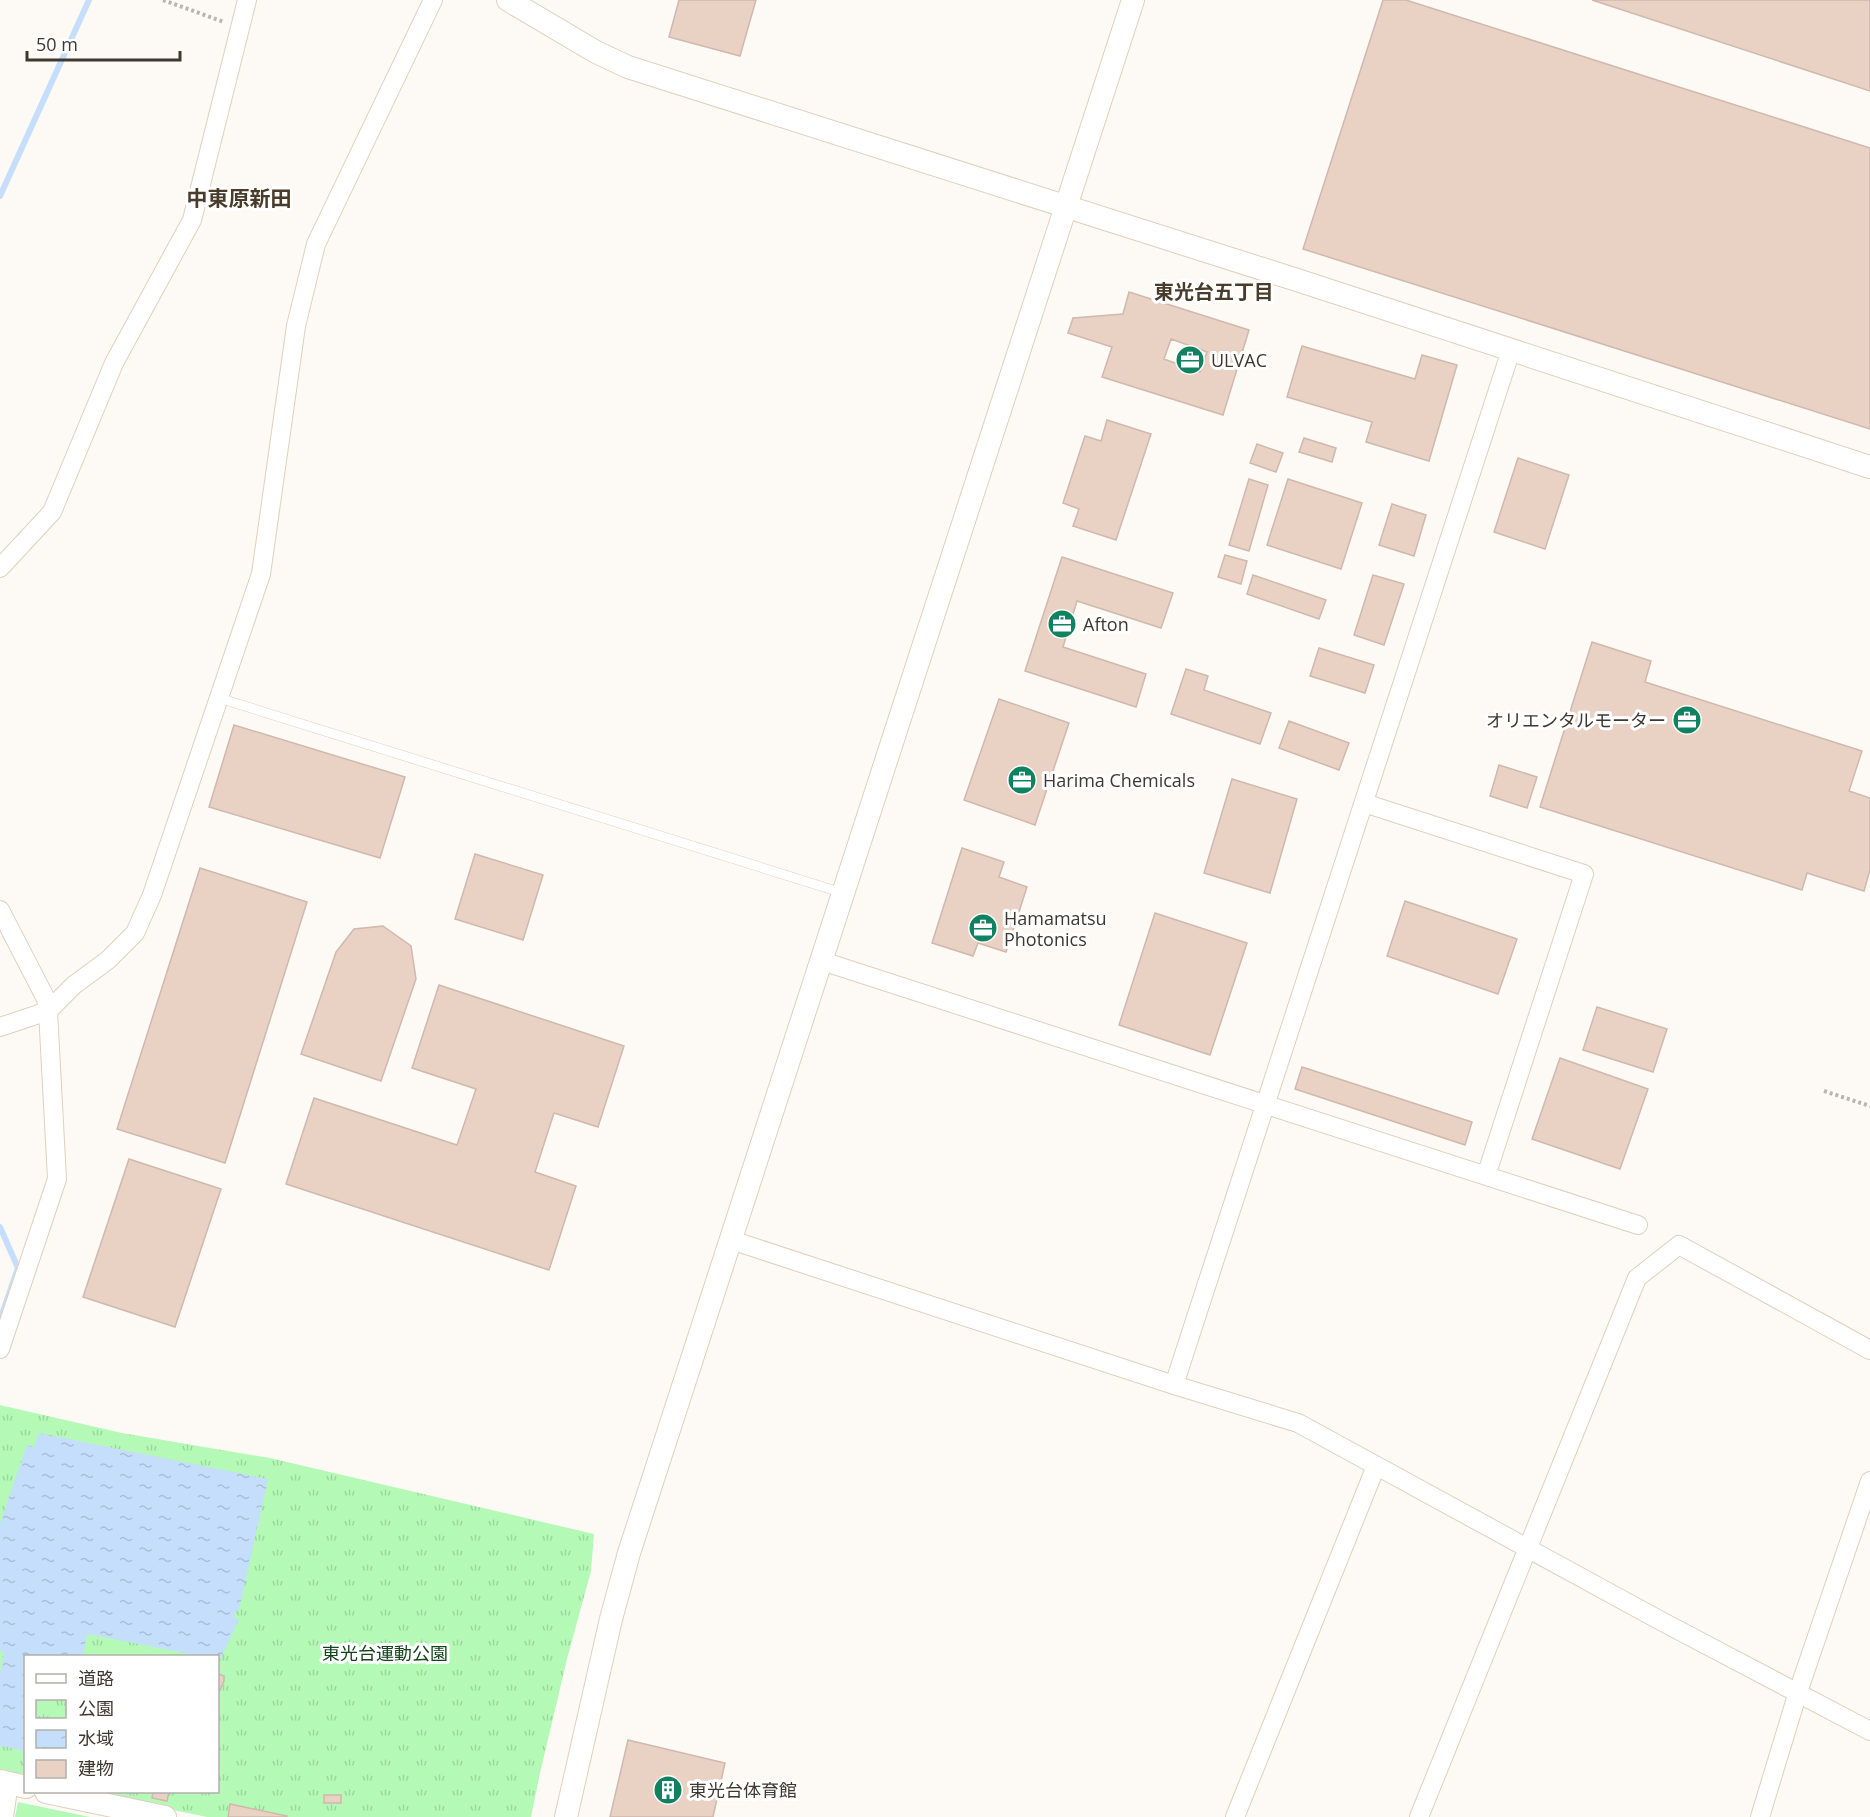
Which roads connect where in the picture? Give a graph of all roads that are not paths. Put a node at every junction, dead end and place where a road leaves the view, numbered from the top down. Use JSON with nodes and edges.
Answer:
{"nodes":[{"id":1,"x":247,"y":0,"type":"edge"},
{"id":2,"x":433,"y":0,"type":"edge"},
{"id":3,"x":508,"y":0,"type":"edge"},
{"id":4,"x":1133,"y":0,"type":"edge"},
{"id":5,"x":1066,"y":206,"type":"junction"},
{"id":6,"x":1511,"y":350,"type":"junction"},
{"id":7,"x":1870,"y":467,"type":"edge"},
{"id":8,"x":0,"y":568,"type":"edge"},
{"id":9,"x":219,"y":698,"type":"junction"},
{"id":10,"x":1364,"y":803,"type":"junction"},
{"id":11,"x":843,"y":893,"type":"junction"},
{"id":12,"x":0,"y":910,"type":"edge"},
{"id":13,"x":822,"y":961,"type":"junction"},
{"id":14,"x":48,"y":1011,"type":"junction"},
{"id":15,"x":0,"y":1027,"type":"edge"},
{"id":16,"x":1266,"y":1105,"type":"junction"},
{"id":17,"x":1486,"y":1176,"type":"junction"},
{"id":18,"x":1638,"y":1225,"type":"dead end"},
{"id":19,"x":731,"y":1240,"type":"junction"},
{"id":20,"x":0,"y":1349,"type":"edge"},
{"id":21,"x":1870,"y":1350,"type":"edge"},
{"id":22,"x":1174,"y":1385,"type":"junction"},
{"id":23,"x":1376,"y":1467,"type":"junction"},
{"id":24,"x":1870,"y":1480,"type":"edge"},
{"id":25,"x":1527,"y":1548,"type":"junction"},
{"id":26,"x":1797,"y":1692,"type":"junction"},
{"id":27,"x":1870,"y":1731,"type":"edge"},
{"id":28,"x":12,"y":1784,"type":"edge"},
{"id":29,"x":55,"y":1793,"type":"edge"},
{"id":30,"x":3,"y":1817,"type":"edge"},
{"id":31,"x":165,"y":1817,"type":"edge"},
{"id":32,"x":566,"y":1817,"type":"edge"},
{"id":33,"x":1235,"y":1817,"type":"edge"},
{"id":34,"x":1419,"y":1817,"type":"edge"},
{"id":35,"x":1760,"y":1817,"type":"edge"}],
"edges":[{"from":1,"to":8,"type":"street"},
{"from":2,"to":9,"type":"street"},
{"from":3,"to":5,"type":"street"},
{"from":4,"to":5,"type":"street"},
{"from":5,"to":6,"type":"street"},
{"from":5,"to":11,"type":"street"},
{"from":6,"to":7,"type":"street"},
{"from":6,"to":10,"type":"street"},
{"from":9,"to":11,"type":"lane"},
{"from":9,"to":14,"type":"street"},
{"from":10,"to":16,"type":"street"},
{"from":10,"to":17,"type":"street"},
{"from":11,"to":13,"type":"street"},
{"from":12,"to":14,"type":"street"},
{"from":13,"to":16,"type":"street"},
{"from":13,"to":19,"type":"street"},
{"from":14,"to":15,"type":"street"},
{"from":14,"to":20,"type":"street"},
{"from":16,"to":17,"type":"street"},
{"from":16,"to":22,"type":"street"},
{"from":17,"to":18,"type":"street"},
{"from":19,"to":22,"type":"street"},
{"from":19,"to":32,"type":"street"},
{"from":21,"to":25,"type":"street"},
{"from":22,"to":23,"type":"street"},
{"from":23,"to":25,"type":"street"},
{"from":23,"to":33,"type":"street"},
{"from":24,"to":26,"type":"street"},
{"from":25,"to":26,"type":"street"},
{"from":25,"to":34,"type":"street"},
{"from":26,"to":27,"type":"street"},
{"from":26,"to":35,"type":"street"},
{"from":28,"to":30,"type":"street"},
{"from":29,"to":31,"type":"street"}]}
